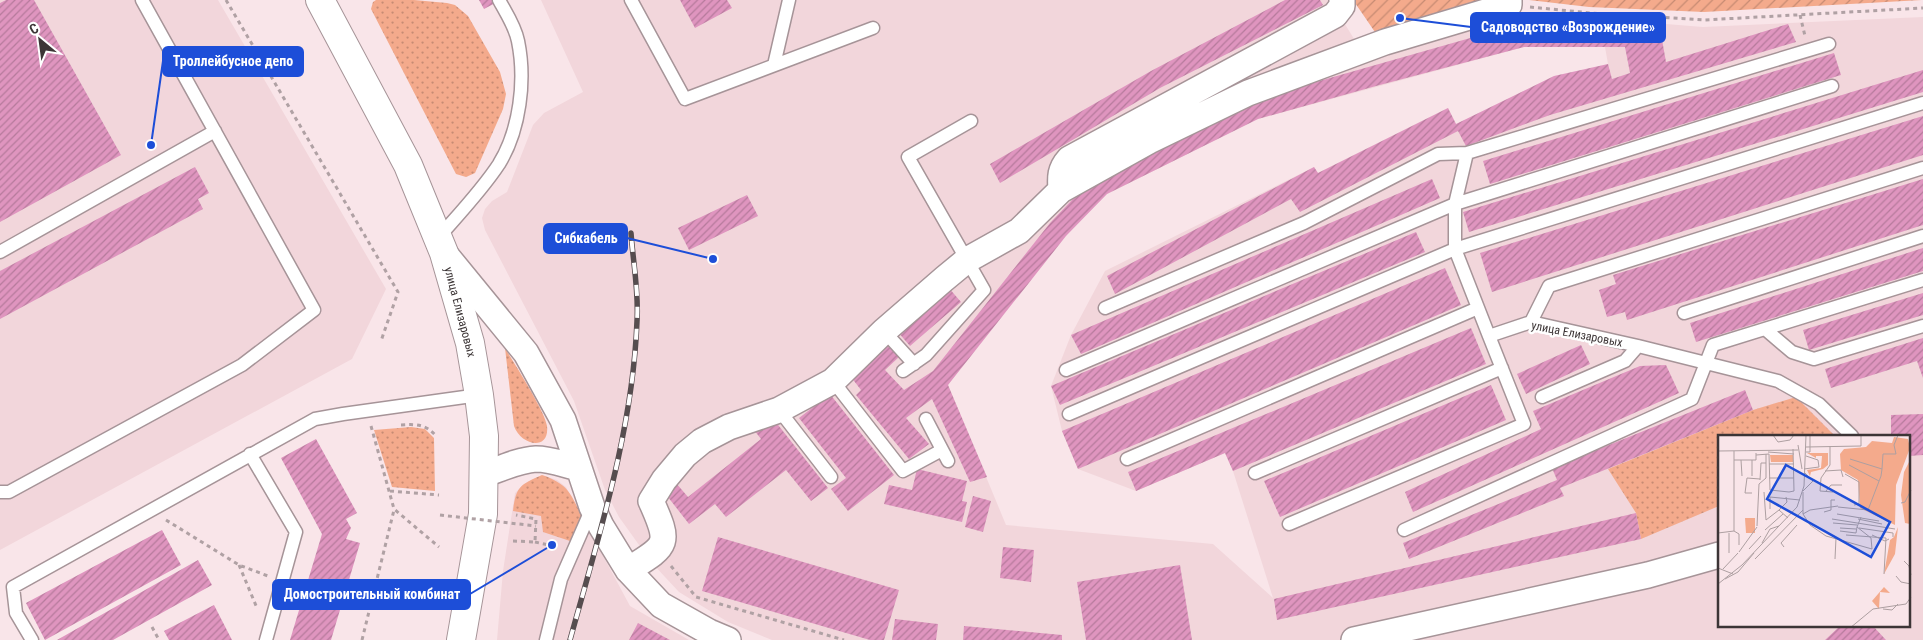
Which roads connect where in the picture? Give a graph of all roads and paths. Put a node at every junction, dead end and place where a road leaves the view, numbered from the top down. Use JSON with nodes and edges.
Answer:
{"nodes":[{"id":1,"x":142,"y":0,"type":"edge"},
{"id":2,"x":226,"y":0,"type":"edge"},
{"id":3,"x":499,"y":0,"type":"edge"},
{"id":4,"x":631,"y":0,"type":"edge"},
{"id":5,"x":789,"y":0,"type":"edge"},
{"id":6,"x":1342,"y":0,"type":"edge"},
{"id":7,"x":1509,"y":2,"type":"edge"},
{"id":8,"x":320,"y":3,"type":"edge"},
{"id":9,"x":1923,"y":8,"type":"edge"},
{"id":10,"x":873,"y":28,"type":"dead end"},
{"id":11,"x":1829,"y":44,"type":"dead end"},
{"id":12,"x":774,"y":65,"type":"junction"},
{"id":13,"x":1832,"y":86,"type":"dead end"},
{"id":14,"x":1923,"y":103,"type":"edge"},
{"id":15,"x":971,"y":121,"type":"dead end"},
{"id":16,"x":215,"y":131,"type":"junction"},
{"id":17,"x":1467,"y":153,"type":"junction"},
{"id":18,"x":1923,"y":168,"type":"edge"},
{"id":19,"x":1061,"y":190,"type":"junction"},
{"id":20,"x":1455,"y":204,"type":"junction"},
{"id":21,"x":1923,"y":236,"type":"edge"},
{"id":22,"x":441,"y":245,"type":"junction"},
{"id":23,"x":1455,"y":249,"type":"junction"},
{"id":24,"x":0,"y":252,"type":"edge"},
{"id":25,"x":967,"y":260,"type":"junction"},
{"id":26,"x":1923,"y":280,"type":"edge"},
{"id":27,"x":1105,"y":308,"type":"dead end"},
{"id":28,"x":1478,"y":308,"type":"junction"},
{"id":29,"x":1684,"y":313,"type":"dead end"},
{"id":30,"x":1531,"y":322,"type":"junction"},
{"id":31,"x":1923,"y":326,"type":"edge"},
{"id":32,"x":1765,"y":329,"type":"junction"},
{"id":33,"x":884,"y":332,"type":"junction"},
{"id":34,"x":1489,"y":336,"type":"junction"},
{"id":35,"x":381,"y":341,"type":"dead end"},
{"id":36,"x":1638,"y":346,"type":"junction"},
{"id":37,"x":1705,"y":363,"type":"junction"},
{"id":38,"x":914,"y":364,"type":"junction"},
{"id":39,"x":1502,"y":368,"type":"junction"},
{"id":40,"x":1066,"y":370,"type":"dead end"},
{"id":41,"x":903,"y":371,"type":"dead end"},
{"id":42,"x":833,"y":381,"type":"junction"},
{"id":43,"x":479,"y":395,"type":"junction"},
{"id":44,"x":1542,"y":397,"type":"dead end"},
{"id":45,"x":367,"y":410,"type":"junction"},
{"id":46,"x":779,"y":410,"type":"junction"},
{"id":47,"x":1069,"y":414,"type":"dead end"},
{"id":48,"x":926,"y":419,"type":"dead end"},
{"id":49,"x":370,"y":425,"type":"junction"},
{"id":50,"x":378,"y":425,"type":"dead end"},
{"id":51,"x":394,"y":425,"type":"dead end"},
{"id":52,"x":363,"y":426,"type":"dead end"},
{"id":53,"x":1851,"y":435,"type":"edge"},
{"id":54,"x":436,"y":436,"type":"dead end"},
{"id":55,"x":250,"y":454,"type":"junction"},
{"id":56,"x":1127,"y":458,"type":"dead end"},
{"id":57,"x":579,"y":468,"type":"junction"},
{"id":58,"x":1255,"y":473,"type":"dead end"},
{"id":59,"x":483,"y":475,"type":"junction"},
{"id":60,"x":831,"y":476,"type":"dead end"},
{"id":61,"x":390,"y":491,"type":"junction"},
{"id":62,"x":0,"y":492,"type":"edge"},
{"id":63,"x":439,"y":495,"type":"dead end"},
{"id":64,"x":592,"y":507,"type":"junction"},
{"id":65,"x":394,"y":509,"type":"junction"},
{"id":66,"x":150,"y":510,"type":"junction"},
{"id":67,"x":440,"y":515,"type":"dead end"},
{"id":68,"x":516,"y":515,"type":"dead end"},
{"id":69,"x":1289,"y":524,"type":"dead end"},
{"id":70,"x":536,"y":526,"type":"junction"},
{"id":71,"x":1404,"y":530,"type":"dead end"},
{"id":72,"x":514,"y":541,"type":"dead end"},
{"id":73,"x":535,"y":542,"type":"junction"},
{"id":74,"x":544,"y":544,"type":"dead end"},
{"id":75,"x":439,"y":547,"type":"dead end"},
{"id":76,"x":658,"y":551,"type":"junction"},
{"id":77,"x":1718,"y":555,"type":"edge"},
{"id":78,"x":239,"y":564,"type":"junction"},
{"id":79,"x":628,"y":570,"type":"junction"},
{"id":80,"x":282,"y":582,"type":"junction"},
{"id":81,"x":152,"y":627,"type":"dead end"},
{"id":82,"x":267,"y":637,"type":"edge"},
{"id":83,"x":32,"y":640,"type":"edge"},
{"id":84,"x":159,"y":640,"type":"edge"},
{"id":85,"x":362,"y":640,"type":"edge"},
{"id":86,"x":461,"y":640,"type":"edge"},
{"id":87,"x":546,"y":640,"type":"edge"},
{"id":88,"x":728,"y":640,"type":"edge"},
{"id":89,"x":844,"y":640,"type":"edge"},
{"id":90,"x":1354,"y":640,"type":"edge"}],
"edges":[{"from":1,"to":16,"type":"lane"},
{"from":2,"to":35,"type":"path"},
{"from":3,"to":22,"type":"lane"},
{"from":4,"to":12,"type":"lane"},
{"from":5,"to":12,"type":"lane"},
{"from":6,"to":19,"type":"street"},
{"from":7,"to":9,"type":"path"},
{"from":7,"to":19,"type":"street"},
{"from":8,"to":22,"type":"main road","name":"улица Елизаровых"},
{"from":10,"to":12,"type":"lane"},
{"from":11,"to":17,"type":"lane"},
{"from":13,"to":20,"type":"lane"},
{"from":14,"to":23,"type":"lane"},
{"from":15,"to":25,"type":"lane"},
{"from":16,"to":24,"type":"lane"},
{"from":16,"to":62,"type":"lane"},
{"from":17,"to":20,"type":"lane"},
{"from":17,"to":27,"type":"lane"},
{"from":18,"to":30,"type":"lane"},
{"from":19,"to":25,"type":"street"},
{"from":20,"to":23,"type":"lane"},
{"from":20,"to":40,"type":"lane"},
{"from":21,"to":29,"type":"lane"},
{"from":22,"to":43,"type":"main road","name":"улица Елизаровых"},
{"from":22,"to":57,"type":"street"},
{"from":23,"to":28,"type":"lane"},
{"from":23,"to":47,"type":"lane"},
{"from":25,"to":33,"type":"street"},
{"from":25,"to":38,"type":"lane"},
{"from":26,"to":32,"type":"lane"},
{"from":28,"to":34,"type":"lane"},
{"from":28,"to":56,"type":"lane"},
{"from":30,"to":34,"type":"lane","name":"улица Елизаровых"},
{"from":30,"to":36,"type":"lane","name":"улица Елизаровых"},
{"from":31,"to":32,"type":"lane"},
{"from":32,"to":37,"type":"lane"},
{"from":33,"to":38,"type":"lane"},
{"from":33,"to":42,"type":"street"},
{"from":34,"to":39,"type":"lane"},
{"from":36,"to":37,"type":"lane","name":"улица Елизаровых"},
{"from":36,"to":44,"type":"lane"},
{"from":37,"to":53,"type":"lane","name":"улица Елизаровых"},
{"from":37,"to":71,"type":"lane"},
{"from":38,"to":41,"type":"lane"},
{"from":39,"to":58,"type":"lane"},
{"from":39,"to":69,"type":"lane"},
{"from":42,"to":46,"type":"street"},
{"from":42,"to":48,"type":"lane"},
{"from":43,"to":45,"type":"lane"},
{"from":43,"to":59,"type":"main road","name":"улица Елизаровых"},
{"from":45,"to":49,"type":"path"},
{"from":45,"to":55,"type":"lane"},
{"from":46,"to":60,"type":"lane"},
{"from":46,"to":76,"type":"street"},
{"from":49,"to":50,"type":"path"},
{"from":49,"to":52,"type":"path"},
{"from":49,"to":61,"type":"path"},
{"from":51,"to":54,"type":"path"},
{"from":55,"to":66,"type":"lane"},
{"from":55,"to":80,"type":"lane"},
{"from":57,"to":59,"type":"street"},
{"from":57,"to":64,"type":"street"},
{"from":59,"to":86,"type":"main road","name":"улица Елизаровых"},
{"from":61,"to":63,"type":"path"},
{"from":61,"to":65,"type":"path"},
{"from":64,"to":79,"type":"street"},
{"from":64,"to":87,"type":"lane"},
{"from":65,"to":75,"type":"path"},
{"from":65,"to":85,"type":"path"},
{"from":66,"to":78,"type":"path"},
{"from":66,"to":83,"type":"lane"},
{"from":67,"to":70,"type":"path","bridge":true},
{"from":68,"to":70,"type":"path"},
{"from":70,"to":73,"type":"path"},
{"from":72,"to":73,"type":"path"},
{"from":73,"to":74,"type":"path"},
{"from":76,"to":79,"type":"street"},
{"from":76,"to":89,"type":"path"},
{"from":77,"to":90,"type":"street"},
{"from":78,"to":80,"type":"path"},
{"from":78,"to":82,"type":"path"},
{"from":79,"to":88,"type":"street"},
{"from":80,"to":82,"type":"lane"},
{"from":81,"to":84,"type":"path"}]}
